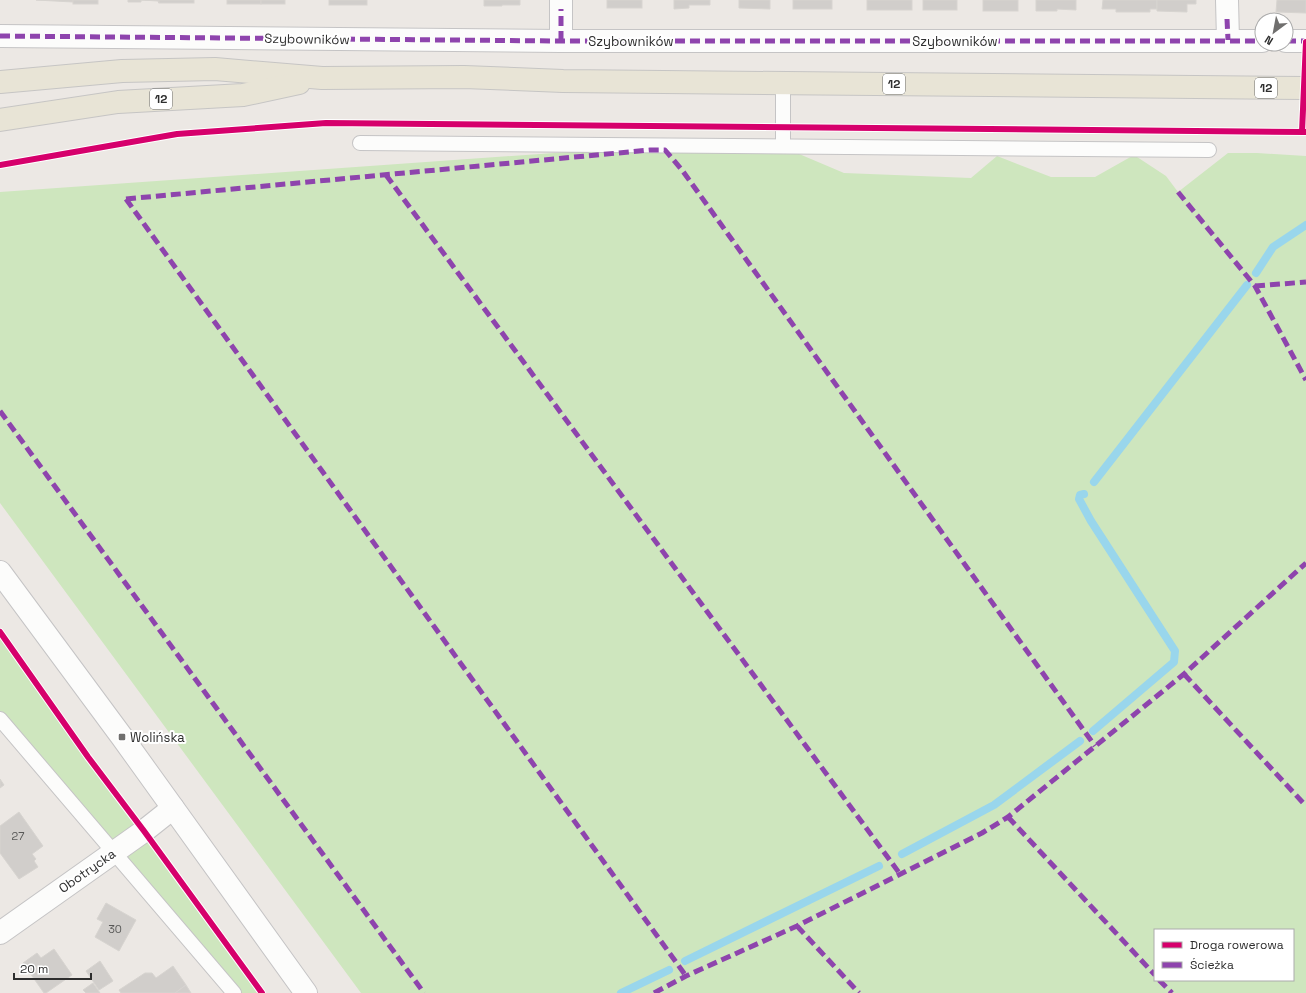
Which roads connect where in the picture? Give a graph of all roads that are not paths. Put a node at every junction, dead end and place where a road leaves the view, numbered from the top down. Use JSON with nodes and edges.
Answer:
{"nodes":[{"id":1,"x":561,"y":0,"type":"edge"},
{"id":2,"x":1227,"y":0,"type":"edge"},
{"id":3,"x":0,"y":36,"type":"edge"},
{"id":4,"x":1228,"y":40,"type":"junction"},
{"id":5,"x":1254,"y":40,"type":"edge"},
{"id":6,"x":561,"y":41,"type":"junction"},
{"id":7,"x":1294,"y":41,"type":"edge"},
{"id":8,"x":1306,"y":41,"type":"edge"},
{"id":9,"x":322,"y":78,"type":"junction"},
{"id":10,"x":0,"y":82,"type":"edge"},
{"id":11,"x":784,"y":83,"type":"junction"},
{"id":12,"x":1306,"y":88,"type":"edge"},
{"id":13,"x":0,"y":120,"type":"edge"},
{"id":14,"x":360,"y":142,"type":"dead end"},
{"id":15,"x":783,"y":146,"type":"junction"},
{"id":16,"x":1209,"y":150,"type":"dead end"},
{"id":17,"x":0,"y":572,"type":"edge"},
{"id":18,"x":0,"y":719,"type":"edge"},
{"id":19,"x":174,"y":808,"type":"junction"},
{"id":20,"x":114,"y":852,"type":"junction"},
{"id":21,"x":0,"y":933,"type":"edge"},
{"id":22,"x":234,"y":993,"type":"edge"},
{"id":23,"x":306,"y":993,"type":"edge"}],
"edges":[{"from":1,"to":6,"type":"street"},
{"from":2,"to":4,"type":"street"},
{"from":3,"to":6,"type":"street","name":"Szybowników"},
{"from":4,"to":5,"type":"street","name":"Szybowników"},
{"from":4,"to":6,"type":"street","name":"Szybowników"},
{"from":7,"to":8,"type":"street"},
{"from":9,"to":10,"type":"main road","number":"12"},
{"from":9,"to":11,"type":"main road","number":"12"},
{"from":9,"to":13,"type":"main road","number":"12"},
{"from":11,"to":12,"type":"main road","number":"12"},
{"from":11,"to":15,"type":"lane"},
{"from":14,"to":15,"type":"lane"},
{"from":15,"to":16,"type":"lane"},
{"from":17,"to":19,"type":"street"},
{"from":18,"to":20,"type":"lane"},
{"from":19,"to":20,"type":"street","name":"Obotrycka"},
{"from":19,"to":23,"type":"street"},
{"from":20,"to":21,"type":"street","name":"Obotrycka"},
{"from":20,"to":22,"type":"lane"}]}
